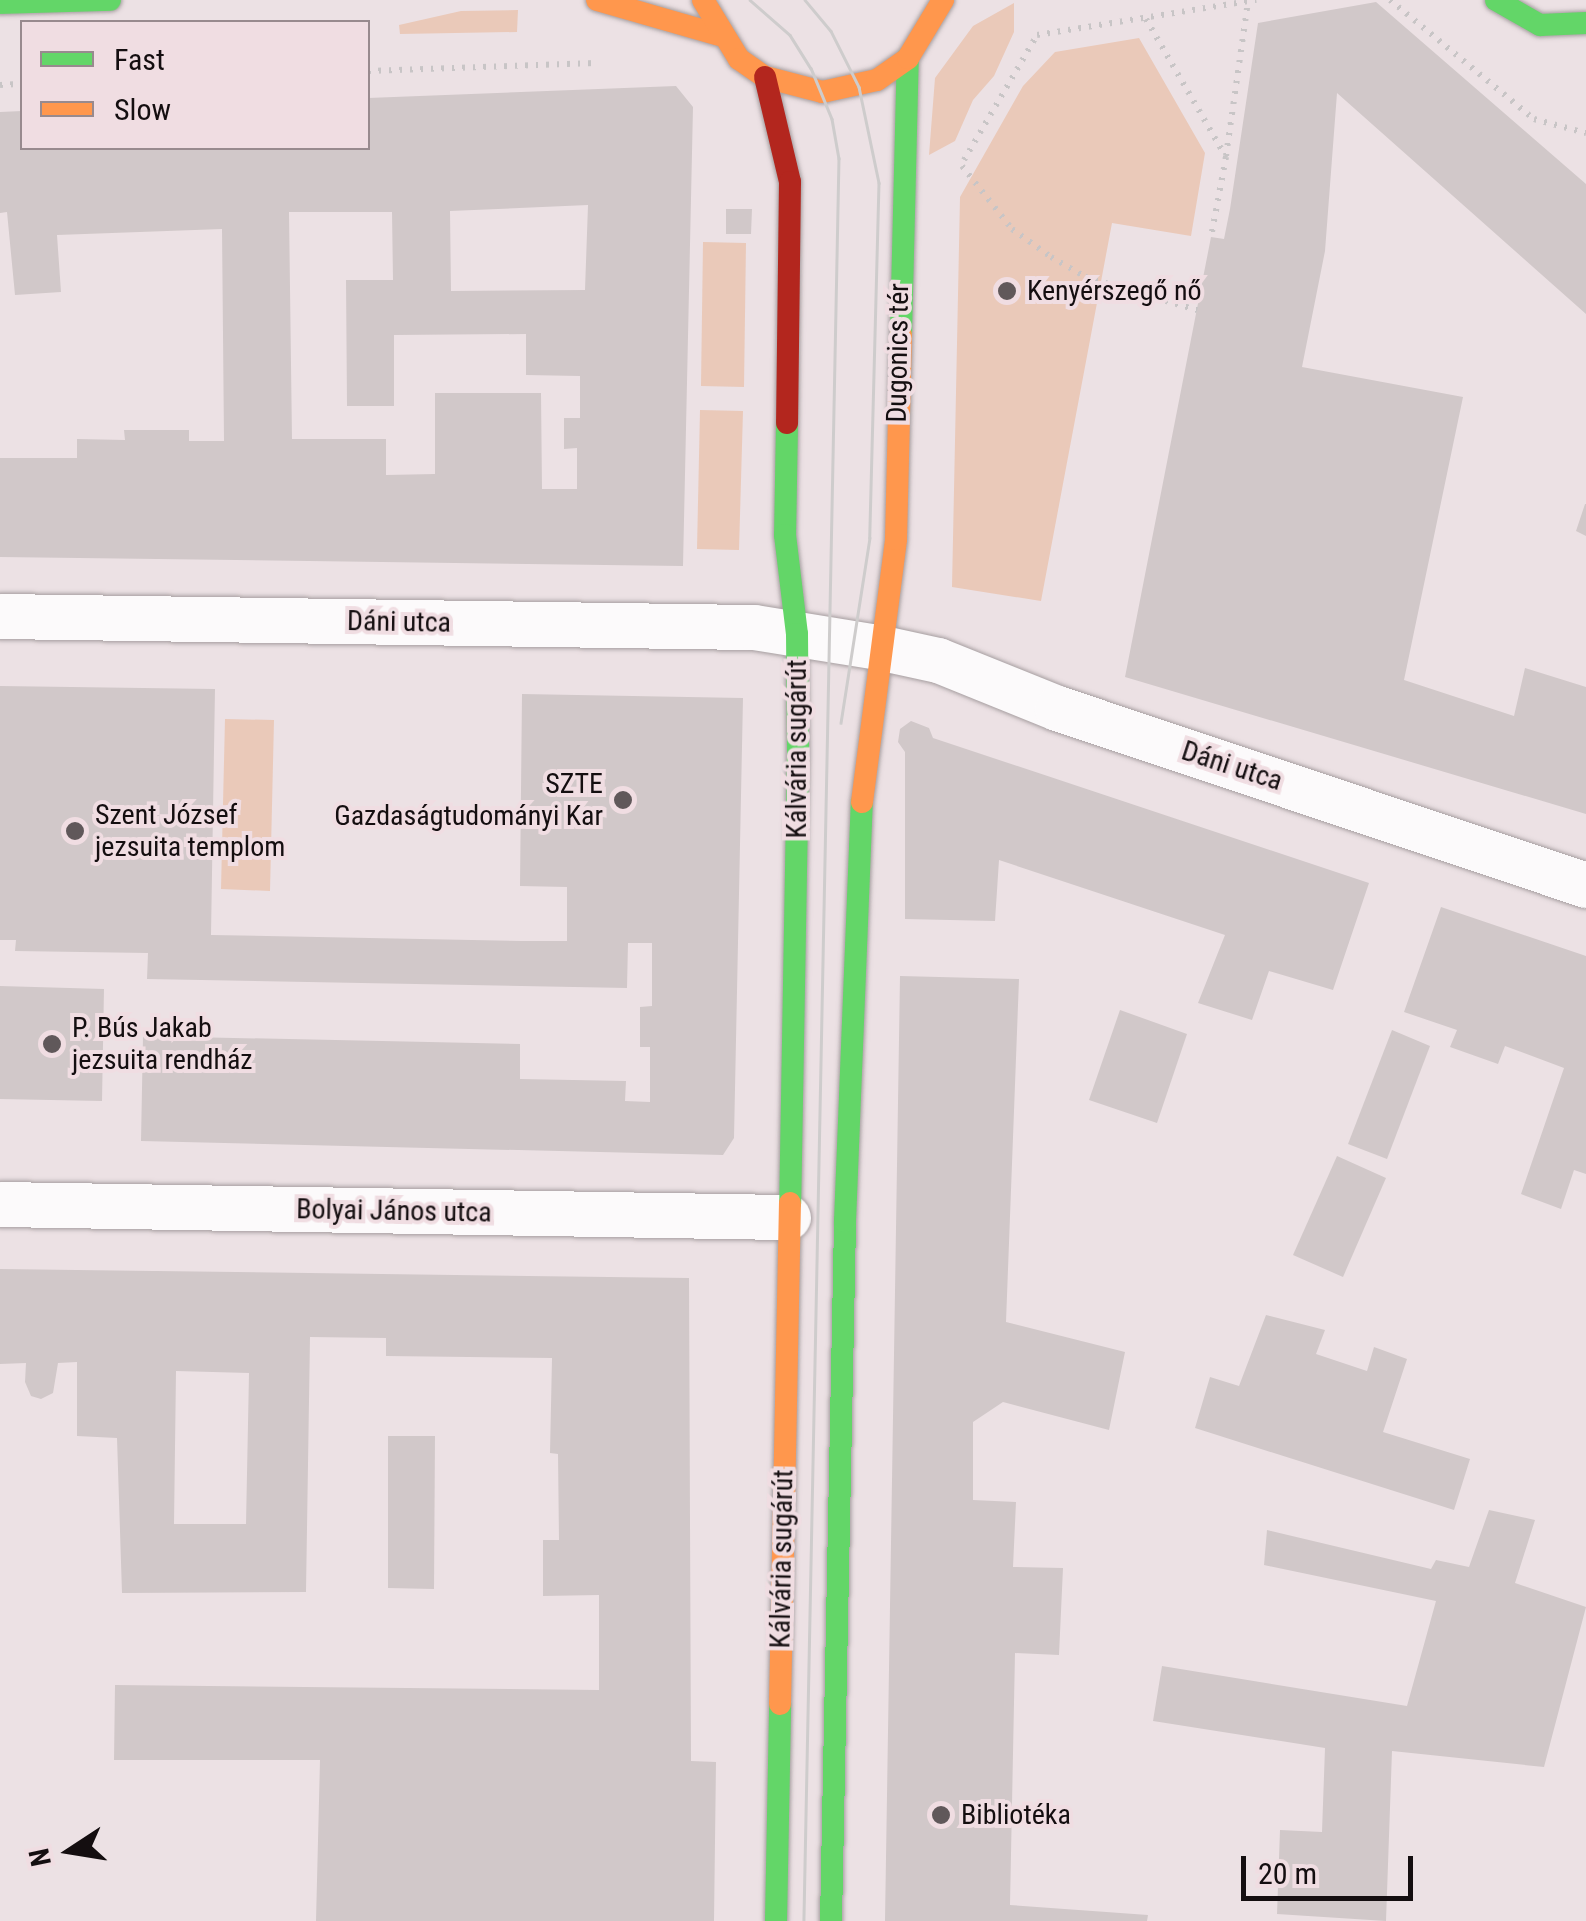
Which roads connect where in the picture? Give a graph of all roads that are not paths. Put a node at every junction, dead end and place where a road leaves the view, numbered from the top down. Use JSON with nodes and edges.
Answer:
{"nodes":[{"id":1,"x":110,"y":0,"type":"edge"},
{"id":2,"x":703,"y":0,"type":"edge"},
{"id":3,"x":943,"y":0,"type":"edge"},
{"id":4,"x":972,"y":0,"type":"edge"},
{"id":5,"x":1496,"y":0,"type":"edge"},
{"id":6,"x":605,"y":1,"type":"edge"},
{"id":7,"x":0,"y":4,"type":"edge"},
{"id":8,"x":934,"y":24,"type":"junction"},
{"id":9,"x":1575,"y":26,"type":"edge"},
{"id":10,"x":718,"y":35,"type":"junction"},
{"id":11,"x":1586,"y":48,"type":"edge"},
{"id":12,"x":908,"y":58,"type":"junction"},
{"id":13,"x":765,"y":77,"type":"junction"},
{"id":14,"x":0,"y":616,"type":"edge"},
{"id":15,"x":797,"y":634,"type":"junction"},
{"id":16,"x":878,"y":647,"type":"junction"},
{"id":17,"x":1586,"y":885,"type":"edge"},
{"id":18,"x":0,"y":1204,"type":"edge"},
{"id":19,"x":788,"y":1218,"type":"junction"},
{"id":20,"x":776,"y":1921,"type":"edge"},
{"id":21,"x":831,"y":1921,"type":"edge"}],
"edges":[{"from":1,"to":7,"type":"street"},
{"from":2,"to":10,"type":"street"},
{"from":3,"to":8,"type":"street"},
{"from":4,"to":8,"type":"street"},
{"from":5,"to":9,"type":"street"},
{"from":6,"to":10,"type":"street"},
{"from":8,"to":12,"type":"street"},
{"from":9,"to":11,"type":"street"},
{"from":10,"to":13,"type":"street"},
{"from":12,"to":13,"type":"street"},
{"from":12,"to":16,"type":"street","name":"Dugonics tér"},
{"from":13,"to":15,"type":"street"},
{"from":14,"to":15,"type":"street","name":"Dáni utca"},
{"from":15,"to":16,"type":"street","name":"Kálvária sugárút"},
{"from":15,"to":19,"type":"street","name":"Kálvária sugárút"},
{"from":16,"to":17,"type":"street","name":"Dáni utca"},
{"from":16,"to":21,"type":"street","name":"Kálvária sugárút"},
{"from":18,"to":19,"type":"street","name":"Bolyai János utca"},
{"from":19,"to":20,"type":"street","name":"Kálvária sugárút"}]}
